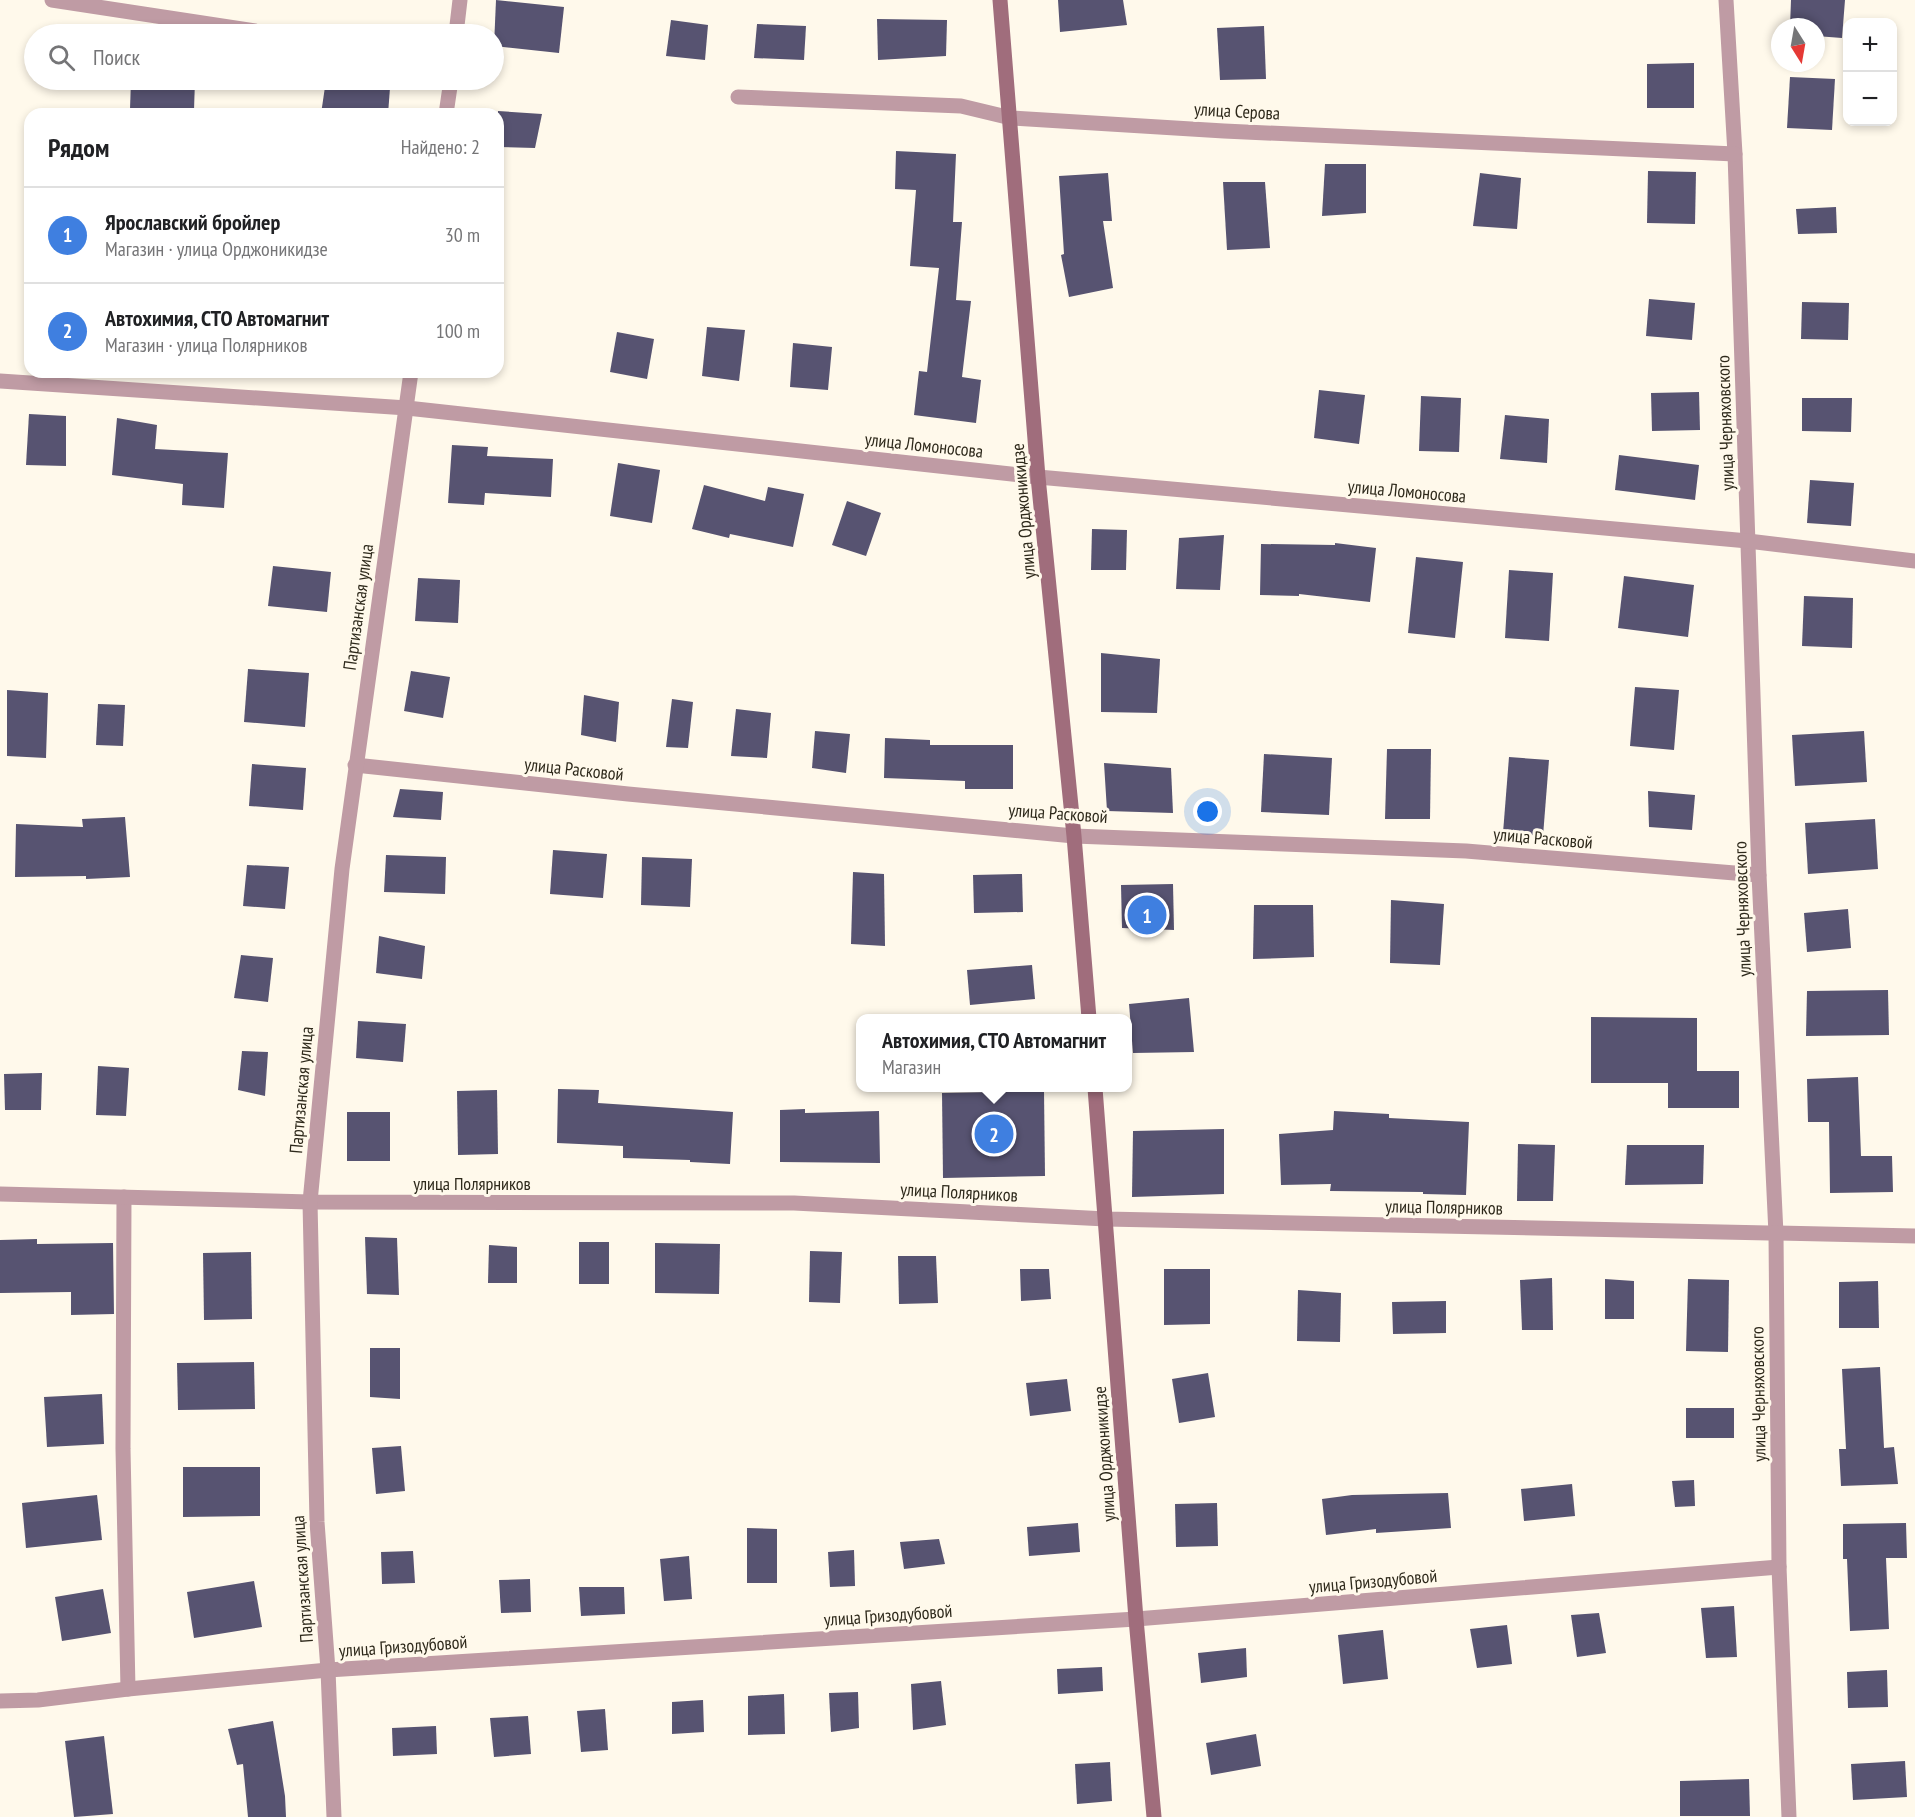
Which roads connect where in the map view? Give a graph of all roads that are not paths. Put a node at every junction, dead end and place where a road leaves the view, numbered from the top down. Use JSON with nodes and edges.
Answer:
{"nodes":[{"id":1,"x":52,"y":0,"type":"edge"},
{"id":2,"x":460,"y":0,"type":"edge"},
{"id":3,"x":1000,"y":0,"type":"edge"},
{"id":4,"x":1726,"y":0,"type":"edge"},
{"id":5,"x":209,"y":24,"type":"edge"},
{"id":6,"x":457,"y":24,"type":"edge"},
{"id":7,"x":450,"y":90,"type":"edge"},
{"id":8,"x":738,"y":97,"type":"dead end"},
{"id":9,"x":447,"y":108,"type":"edge"},
{"id":10,"x":1011,"y":118,"type":"junction"},
{"id":11,"x":1735,"y":154,"type":"junction"},
{"id":12,"x":410,"y":378,"type":"edge"},
{"id":13,"x":0,"y":381,"type":"edge"},
{"id":14,"x":407,"y":408,"type":"junction"},
{"id":15,"x":1038,"y":477,"type":"junction"},
{"id":16,"x":1748,"y":541,"type":"junction"},
{"id":17,"x":1915,"y":561,"type":"edge"},
{"id":18,"x":355,"y":765,"type":"junction"},
{"id":19,"x":1074,"y":836,"type":"junction"},
{"id":20,"x":1759,"y":875,"type":"junction"},
{"id":21,"x":1089,"y":1014,"type":"edge"},
{"id":22,"x":1095,"y":1092,"type":"edge"},
{"id":23,"x":0,"y":1194,"type":"edge"},
{"id":24,"x":124,"y":1197,"type":"junction"},
{"id":25,"x":310,"y":1202,"type":"junction"},
{"id":26,"x":1106,"y":1219,"type":"junction"},
{"id":27,"x":1776,"y":1234,"type":"junction"},
{"id":28,"x":1915,"y":1236,"type":"edge"},
{"id":29,"x":1779,"y":1567,"type":"junction"},
{"id":30,"x":1136,"y":1619,"type":"junction"},
{"id":31,"x":328,"y":1670,"type":"junction"},
{"id":32,"x":128,"y":1689,"type":"junction"},
{"id":33,"x":0,"y":1701,"type":"edge"},
{"id":34,"x":334,"y":1817,"type":"edge"},
{"id":35,"x":1154,"y":1817,"type":"edge"},
{"id":36,"x":1789,"y":1817,"type":"edge"}],
"edges":[{"from":1,"to":5,"type":"street"},
{"from":2,"to":6,"type":"street"},
{"from":3,"to":10,"type":"main road","name":"улица Орджоникидзе"},
{"from":4,"to":11,"type":"street","name":"улица Черняховского"},
{"from":7,"to":9,"type":"street"},
{"from":8,"to":10,"type":"street","name":"улица Серова"},
{"from":10,"to":11,"type":"street","name":"улица Серова"},
{"from":10,"to":15,"type":"main road","name":"улица Орджоникидзе"},
{"from":11,"to":16,"type":"street","name":"улица Черняховского"},
{"from":12,"to":14,"type":"street","name":"Партизанская улица"},
{"from":13,"to":14,"type":"street","name":"улица Ломоносова"},
{"from":14,"to":15,"type":"street","name":"улица Ломоносова"},
{"from":14,"to":18,"type":"street","name":"Партизанская улица"},
{"from":15,"to":16,"type":"street","name":"улица Ломоносова"},
{"from":15,"to":19,"type":"main road","name":"улица Орджоникидзе"},
{"from":16,"to":17,"type":"street","name":"улица Ломоносова"},
{"from":16,"to":20,"type":"street","name":"улица Черняховского"},
{"from":18,"to":19,"type":"street","name":"улица Расковой"},
{"from":18,"to":25,"type":"street","name":"Партизанская улица"},
{"from":19,"to":20,"type":"street","name":"улица Расковой"},
{"from":19,"to":21,"type":"main road","name":"улица Орджоникидзе"},
{"from":20,"to":27,"type":"street","name":"улица Черняховского"},
{"from":22,"to":26,"type":"main road","name":"улица Орджоникидзе"},
{"from":23,"to":24,"type":"street","name":"улица Полярников"},
{"from":24,"to":25,"type":"street","name":"улица Полярников"},
{"from":24,"to":32,"type":"street"},
{"from":25,"to":26,"type":"street","name":"улица Полярников"},
{"from":25,"to":31,"type":"street","name":"Партизанская улица"},
{"from":26,"to":27,"type":"street","name":"улица Полярников"},
{"from":26,"to":30,"type":"main road","name":"улица Орджоникидзе"},
{"from":27,"to":28,"type":"street","name":"улица Полярников"},
{"from":27,"to":29,"type":"street","name":"улица Черняховского"},
{"from":29,"to":30,"type":"street","name":"улица Гризодубовой"},
{"from":29,"to":36,"type":"street","name":"улица Черняховского"},
{"from":30,"to":31,"type":"street","name":"улица Гризодубовой"},
{"from":30,"to":35,"type":"main road","name":"улица Орджоникидзе"},
{"from":31,"to":32,"type":"street","name":"улица Гризодубовой"},
{"from":31,"to":34,"type":"street","name":"Партизанская улица"},
{"from":32,"to":33,"type":"street","name":"улица Гризодубовой"}]}
